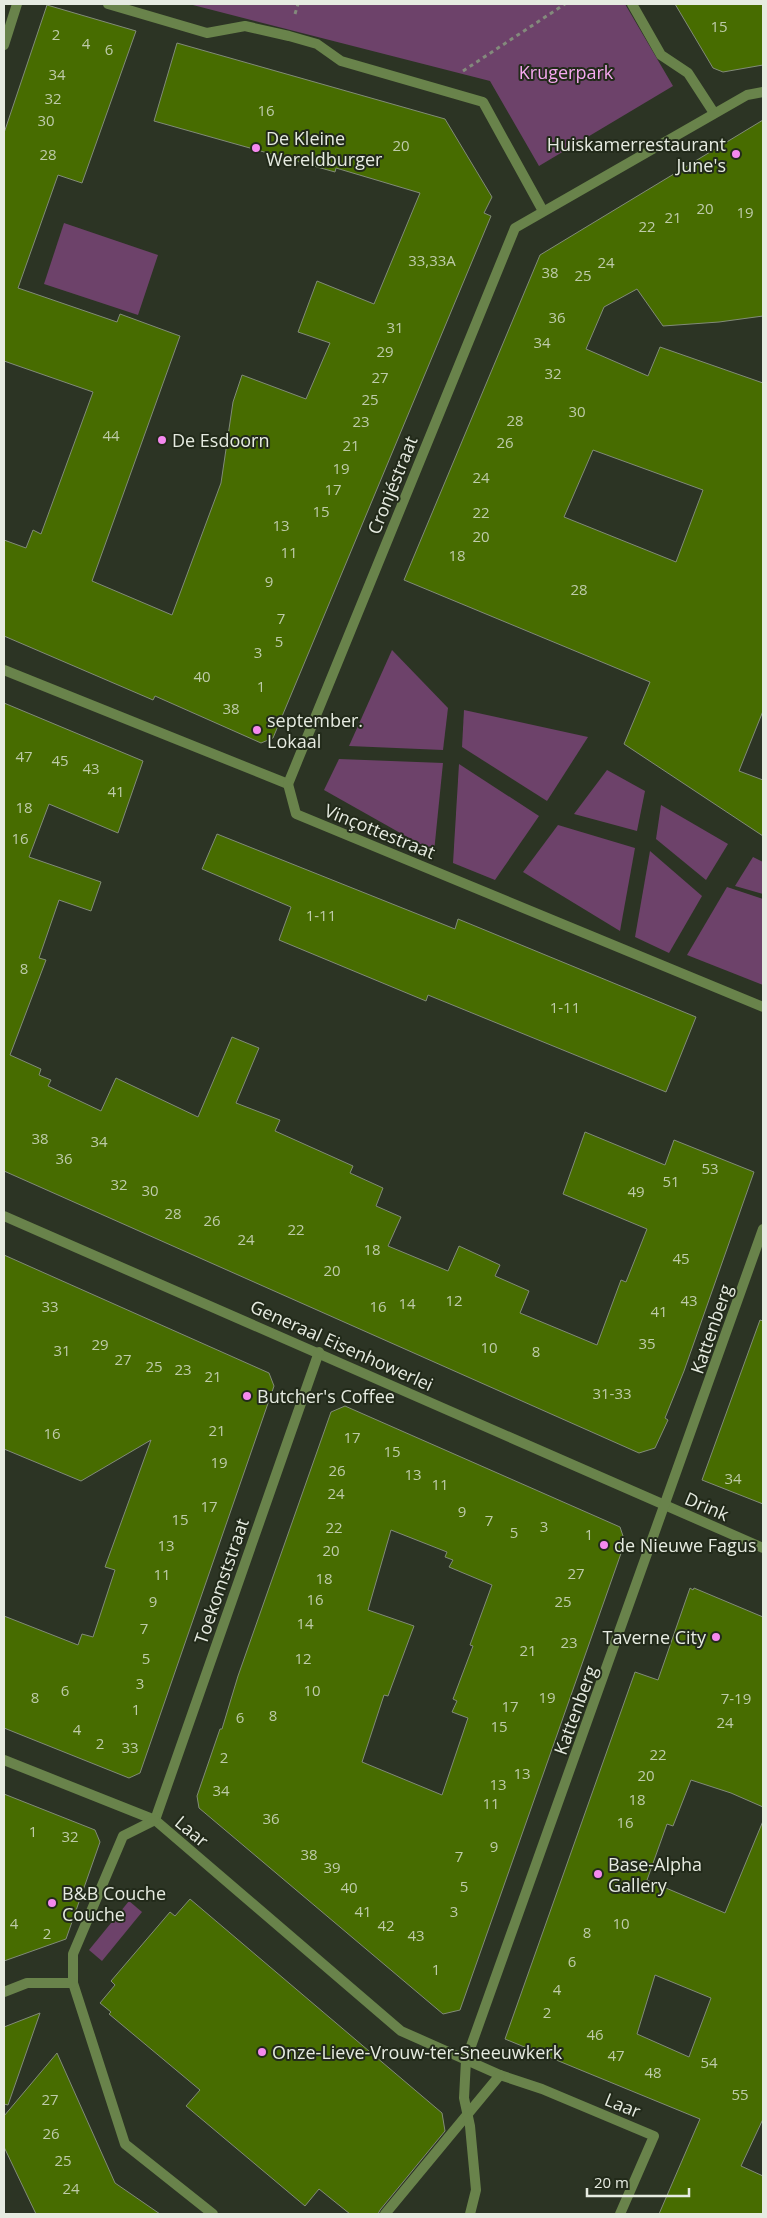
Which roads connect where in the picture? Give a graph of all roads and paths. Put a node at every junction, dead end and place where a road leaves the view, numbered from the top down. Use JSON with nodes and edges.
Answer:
{"nodes":[{"id":1,"x":17,"y":4,"type":"edge"},
{"id":2,"x":108,"y":4,"type":"edge"},
{"id":3,"x":565,"y":4,"type":"edge"},
{"id":4,"x":632,"y":4,"type":"edge"},
{"id":5,"x":4,"y":44,"type":"edge"},
{"id":6,"x":763,"y":92,"type":"edge"},
{"id":7,"x":458,"y":94,"type":"junction"},
{"id":8,"x":714,"y":113,"type":"junction"},
{"id":9,"x":543,"y":211,"type":"junction"},
{"id":10,"x":4,"y":670,"type":"edge"},
{"id":11,"x":288,"y":784,"type":"junction"},
{"id":12,"x":763,"y":1007,"type":"edge"},
{"id":13,"x":4,"y":1216,"type":"edge"},
{"id":14,"x":763,"y":1229,"type":"edge"},
{"id":15,"x":319,"y":1352,"type":"junction"},
{"id":16,"x":666,"y":1506,"type":"junction"},
{"id":17,"x":763,"y":1548,"type":"edge"},
{"id":18,"x":4,"y":1760,"type":"edge"},
{"id":19,"x":155,"y":1820,"type":"junction"},
{"id":20,"x":73,"y":1983,"type":"junction"},
{"id":21,"x":4,"y":1992,"type":"edge"},
{"id":22,"x":466,"y":2060,"type":"junction"},
{"id":23,"x":500,"y":2075,"type":"junction"},
{"id":24,"x":467,"y":2113,"type":"junction"},
{"id":25,"x":213,"y":2214,"type":"edge"},
{"id":26,"x":384,"y":2214,"type":"edge"},
{"id":27,"x":470,"y":2214,"type":"edge"},
{"id":28,"x":620,"y":2214,"type":"edge"}],
"edges":[{"from":1,"to":5,"type":"street"},
{"from":2,"to":7,"type":"street"},
{"from":3,"to":7,"type":"path"},
{"from":4,"to":8,"type":"street"},
{"from":6,"to":8,"type":"street","name":"Cronjéstraat"},
{"from":7,"to":9,"type":"street"},
{"from":8,"to":9,"type":"street","name":"Cronjéstraat"},
{"from":9,"to":11,"type":"street","name":"Cronjéstraat"},
{"from":10,"to":11,"type":"street"},
{"from":11,"to":12,"type":"street","name":"Vinçottestraat"},
{"from":13,"to":15,"type":"street","name":"Generaal Eisenhowerlei"},
{"from":14,"to":16,"type":"street","name":"Kattenberg"},
{"from":15,"to":16,"type":"street","name":"Generaal Eisenhowerlei"},
{"from":15,"to":19,"type":"street","name":"Toekomststraat"},
{"from":16,"to":17,"type":"street","name":"Drink"},
{"from":16,"to":22,"type":"street","name":"Kattenberg"},
{"from":18,"to":19,"type":"street"},
{"from":19,"to":20,"type":"street","name":"Laar"},
{"from":19,"to":22,"type":"street","name":"Laar"},
{"from":20,"to":21,"type":"street"},
{"from":20,"to":25,"type":"street","name":"Laar"},
{"from":22,"to":23,"type":"street","name":"Laar"},
{"from":22,"to":24,"type":"street"},
{"from":23,"to":24,"type":"street"},
{"from":23,"to":28,"type":"street","name":"Laar"},
{"from":24,"to":26,"type":"street"},
{"from":24,"to":27,"type":"street"}]}
